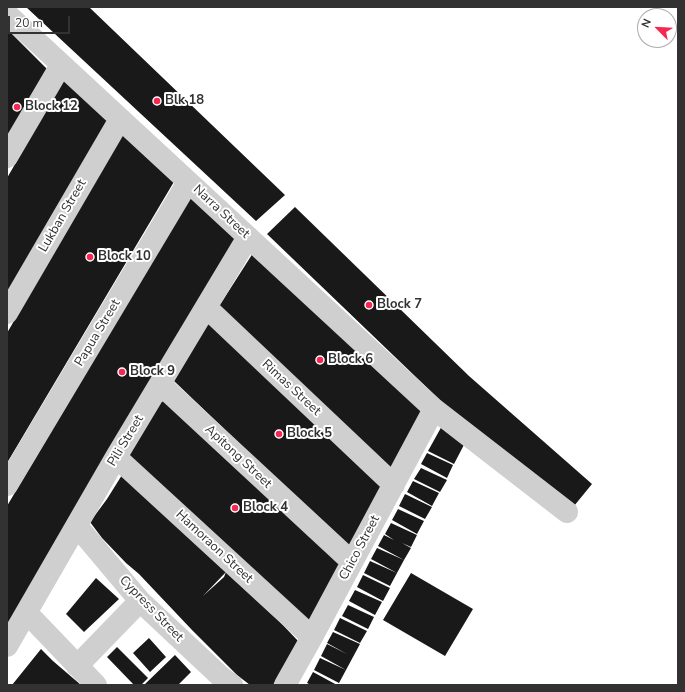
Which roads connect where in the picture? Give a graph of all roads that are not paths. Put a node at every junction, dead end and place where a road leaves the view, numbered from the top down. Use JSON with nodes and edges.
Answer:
{"nodes":[{"id":1,"x":7,"y":14,"type":"edge"},
{"id":2,"x":61,"y":65,"type":"junction"},
{"id":3,"x":120,"y":119,"type":"junction"},
{"id":4,"x":7,"y":157,"type":"edge"},
{"id":5,"x":188,"y":182,"type":"junction"},
{"id":6,"x":248,"y":237,"type":"junction"},
{"id":7,"x":206,"y":308,"type":"junction"},
{"id":8,"x":7,"y":313,"type":"edge"},
{"id":9,"x":160,"y":384,"type":"junction"},
{"id":10,"x":434,"y":409,"type":"junction"},
{"id":11,"x":116,"y":457,"type":"junction"},
{"id":12,"x":7,"y":485,"type":"edge"},
{"id":13,"x":394,"y":485,"type":"junction"},
{"id":14,"x":567,"y":512,"type":"dead end"},
{"id":15,"x":77,"y":526,"type":"junction"},
{"id":16,"x":352,"y":562,"type":"junction"},
{"id":17,"x":140,"y":601,"type":"junction"},
{"id":18,"x":27,"y":613,"type":"junction"},
{"id":19,"x":312,"y":637,"type":"junction"},
{"id":20,"x":7,"y":646,"type":"edge"},
{"id":21,"x":77,"y":666,"type":"junction"},
{"id":22,"x":221,"y":682,"type":"edge"},
{"id":23,"x":96,"y":685,"type":"edge"},
{"id":24,"x":285,"y":685,"type":"edge"}],
"edges":[{"from":1,"to":2,"type":"street","name":"Narra Street"},
{"from":2,"to":3,"type":"street","name":"Narra Street"},
{"from":2,"to":4,"type":"street"},
{"from":3,"to":5,"type":"street","name":"Narra Street"},
{"from":3,"to":8,"type":"street","name":"Lukban Street"},
{"from":5,"to":6,"type":"street","name":"Narra Street"},
{"from":5,"to":12,"type":"street","name":"Papua Street"},
{"from":6,"to":7,"type":"street","name":"Pili Street"},
{"from":6,"to":10,"type":"street","name":"Narra Street"},
{"from":7,"to":9,"type":"street","name":"Pili Street"},
{"from":7,"to":13,"type":"street","name":"Rimas Street"},
{"from":9,"to":11,"type":"street","name":"Pili Street"},
{"from":9,"to":16,"type":"street","name":"Apitong Street"},
{"from":10,"to":13,"type":"street","name":"Chico Street"},
{"from":10,"to":14,"type":"street","name":"Narra Street"},
{"from":11,"to":15,"type":"street","name":"Pili Street"},
{"from":11,"to":19,"type":"street","name":"Hamoraon Street"},
{"from":13,"to":16,"type":"street","name":"Chico Street"},
{"from":15,"to":17,"type":"street","name":"Cypress Street"},
{"from":15,"to":18,"type":"street","name":"Pili Street"},
{"from":16,"to":19,"type":"street","name":"Chico Street"},
{"from":17,"to":21,"type":"street"},
{"from":17,"to":22,"type":"street","name":"Cypress Street"},
{"from":18,"to":20,"type":"street","name":"Pili Street"},
{"from":18,"to":21,"type":"street"},
{"from":19,"to":24,"type":"street","name":"Chico Street"},
{"from":21,"to":23,"type":"street"}]}
